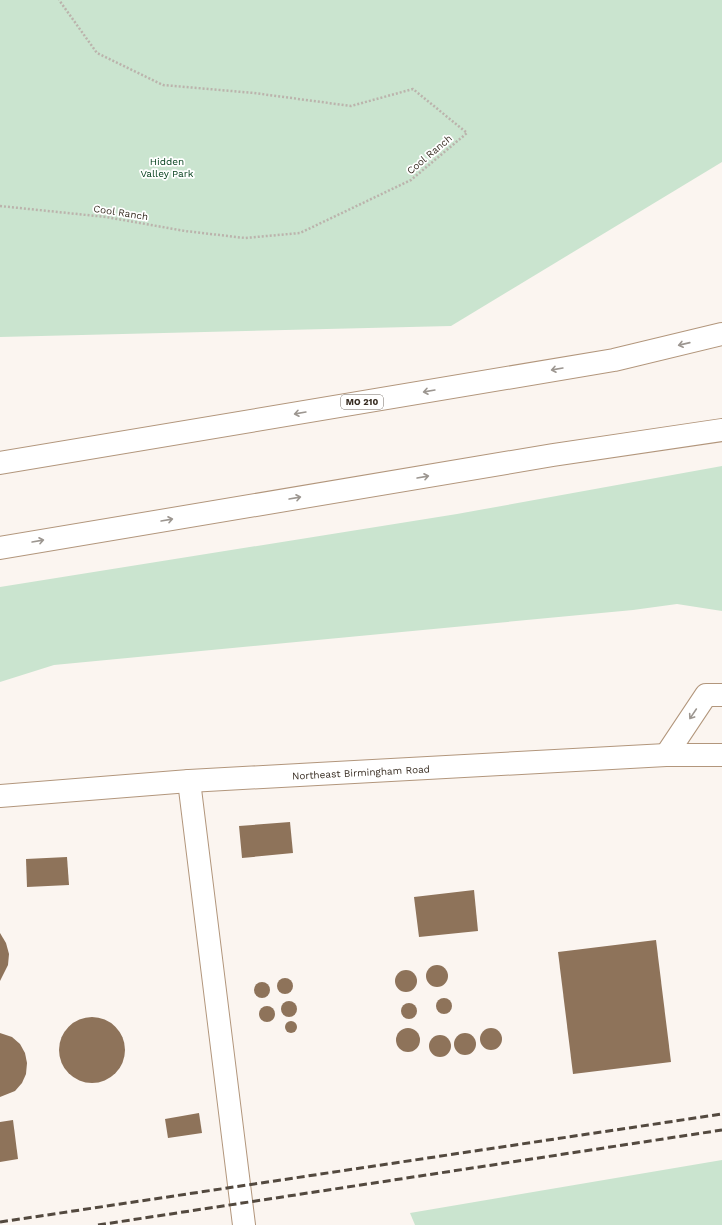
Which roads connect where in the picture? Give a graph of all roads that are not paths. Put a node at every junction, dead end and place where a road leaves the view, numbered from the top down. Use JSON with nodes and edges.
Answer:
{"nodes":[{"id":1,"x":722,"y":334,"type":"edge"},
{"id":2,"x":722,"y":430,"type":"edge"},
{"id":3,"x":0,"y":463,"type":"edge"},
{"id":4,"x":0,"y":548,"type":"edge"},
{"id":5,"x":722,"y":695,"type":"edge"},
{"id":6,"x":666,"y":755,"type":"junction"},
{"id":7,"x":722,"y":755,"type":"edge"},
{"id":8,"x":190,"y":781,"type":"junction"},
{"id":9,"x":0,"y":796,"type":"edge"},
{"id":10,"x":244,"y":1225,"type":"edge"}],
"edges":[{"from":1,"to":3,"type":"main road","number":"MO 210","one_way":true},
{"from":4,"to":2,"type":"main road","one_way":true},
{"from":5,"to":6,"type":"main road","one_way":true},
{"from":6,"to":7,"type":"main road","name":"Northeast Birmingham Road"},
{"from":6,"to":8,"type":"main road","name":"Northeast Birmingham Road"},
{"from":8,"to":9,"type":"main road","name":"Northeast Birmingham Road"},
{"from":8,"to":10,"type":"main road"}]}
